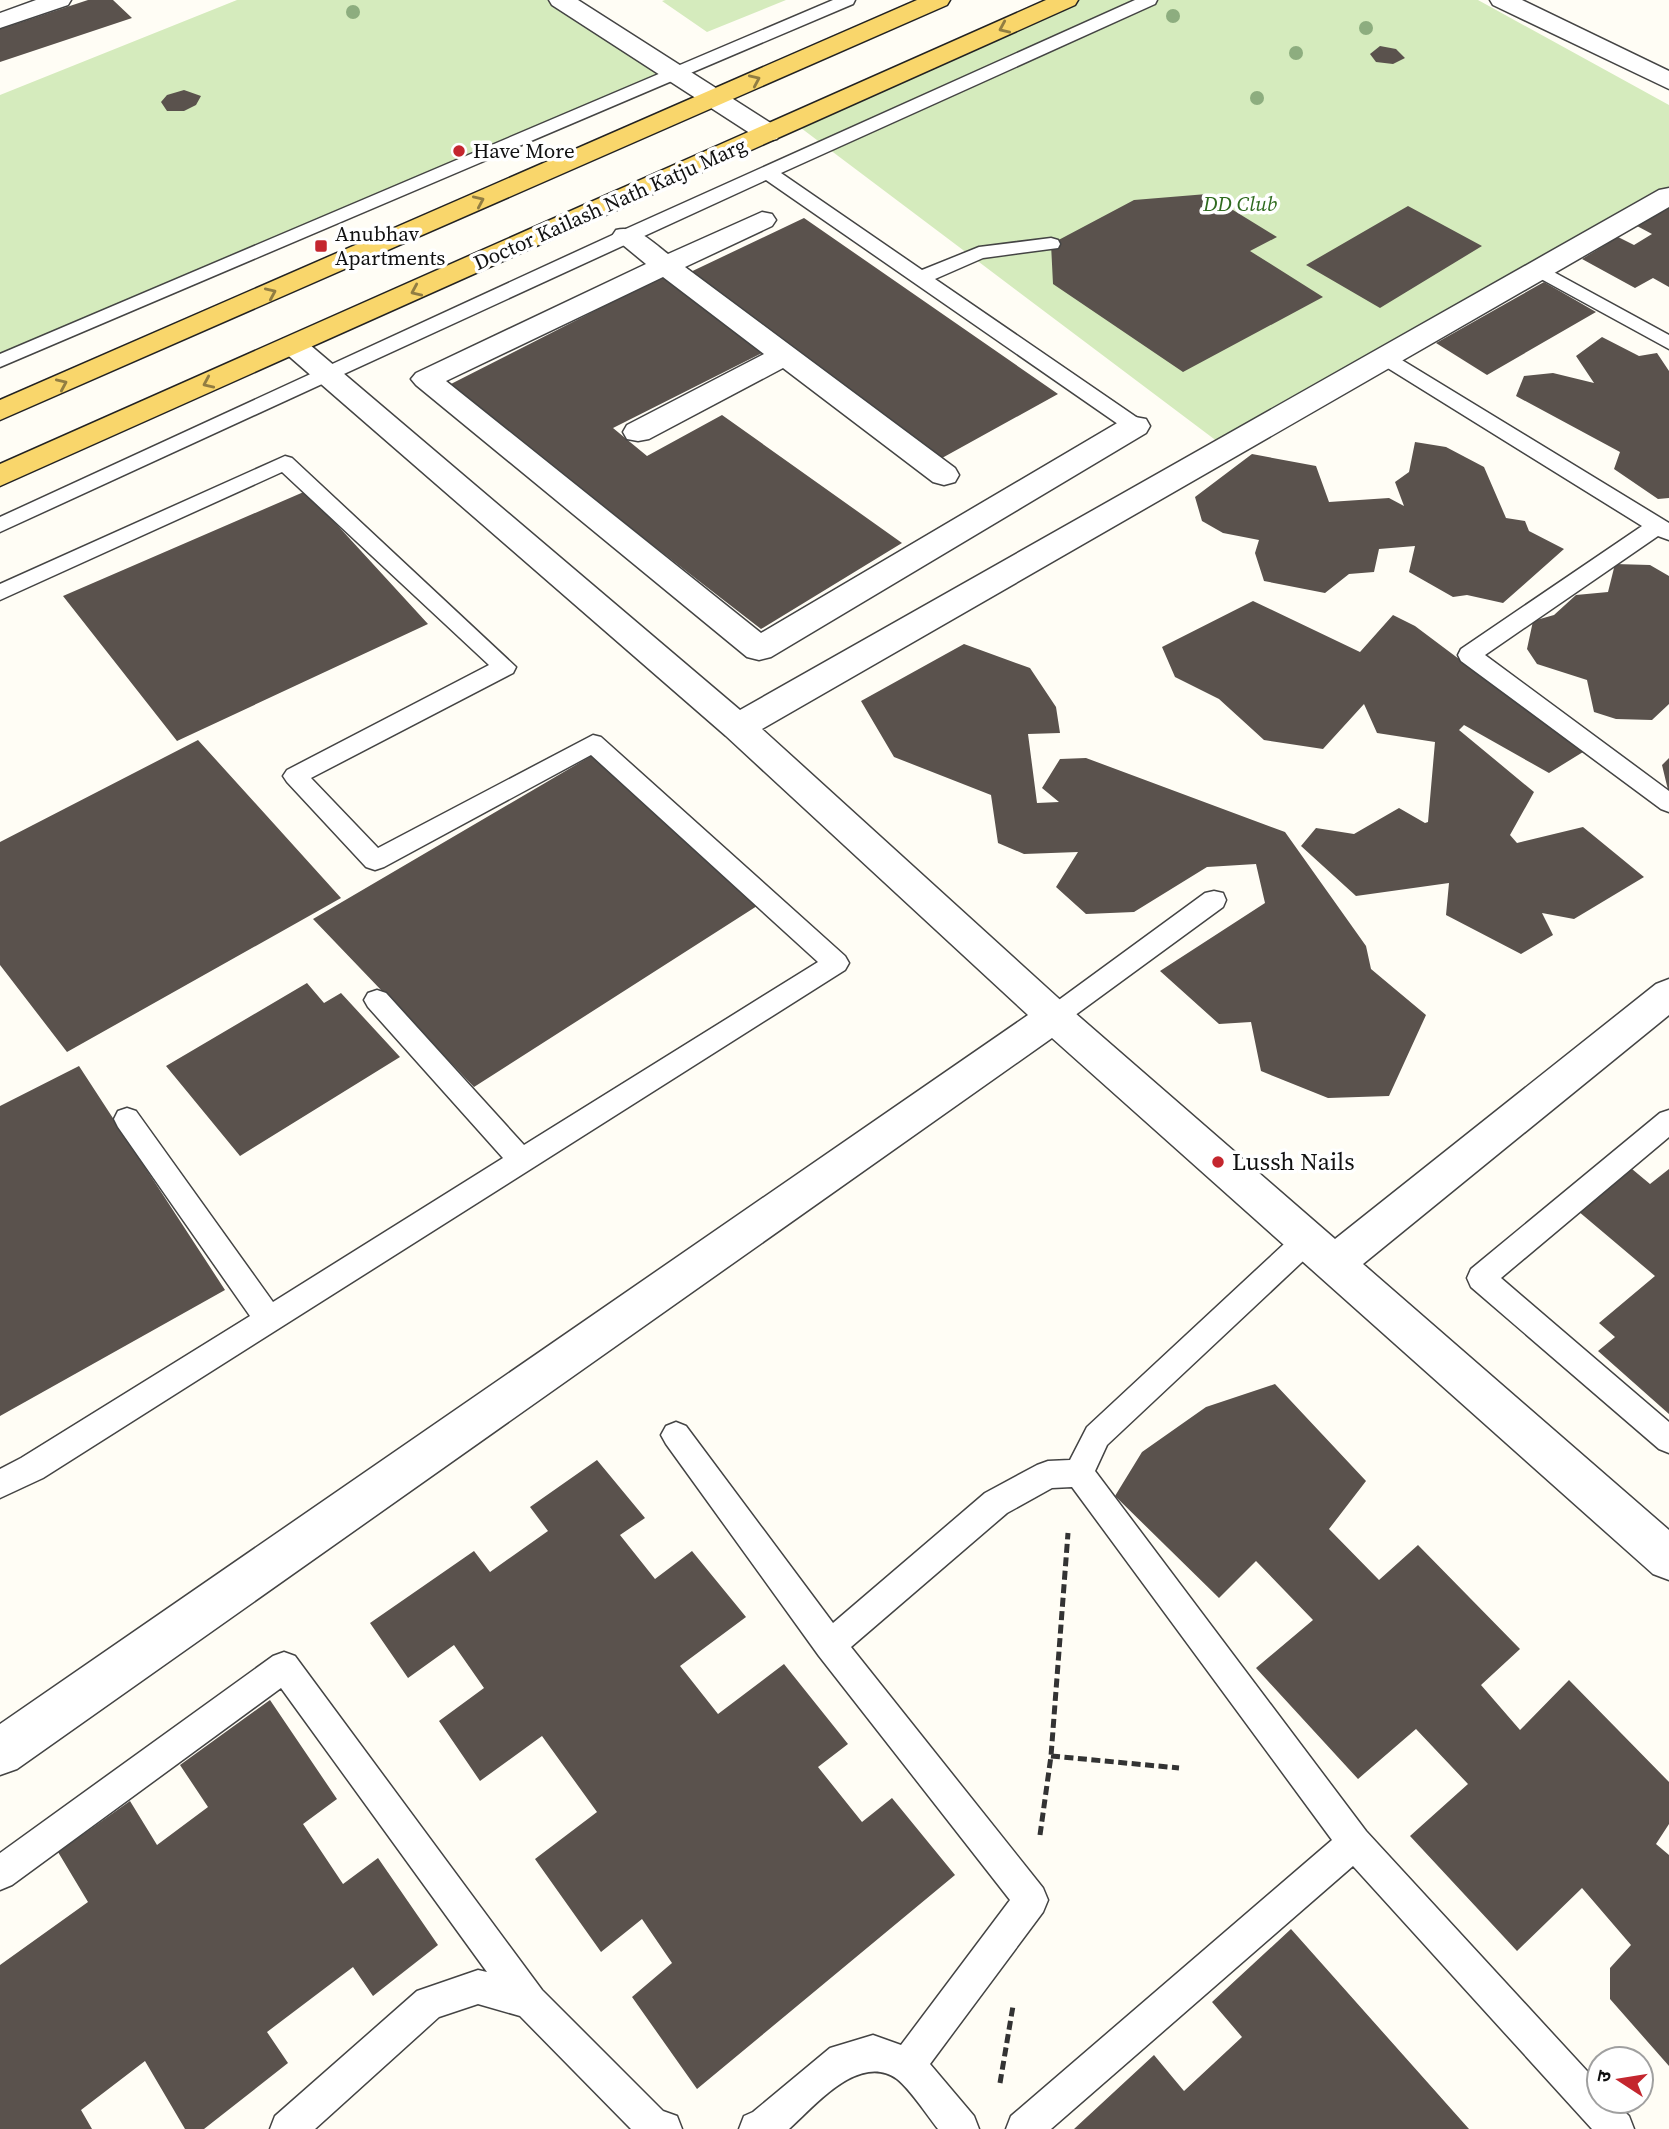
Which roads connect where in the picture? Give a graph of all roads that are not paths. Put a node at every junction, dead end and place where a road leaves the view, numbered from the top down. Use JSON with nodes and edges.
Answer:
{"nodes":[{"id":1,"x":59,"y":0,"type":"edge"},
{"id":2,"x":561,"y":0,"type":"edge"},
{"id":3,"x":847,"y":0,"type":"edge"},
{"id":4,"x":937,"y":0,"type":"edge"},
{"id":5,"x":1066,"y":0,"type":"edge"},
{"id":6,"x":1149,"y":0,"type":"edge"},
{"id":7,"x":1502,"y":0,"type":"edge"},
{"id":8,"x":0,"y":21,"type":"edge"},
{"id":9,"x":676,"y":74,"type":"junction"},
{"id":10,"x":1669,"y":81,"type":"edge"},
{"id":11,"x":713,"y":99,"type":"junction"},
{"id":12,"x":768,"y":134,"type":"junction"},
{"id":13,"x":767,"y":172,"type":"junction"},
{"id":14,"x":1669,"y":196,"type":"edge"},
{"id":15,"x":762,"y":220,"type":"dead end"},
{"id":16,"x":626,"y":236,"type":"junction"},
{"id":17,"x":1051,"y":244,"type":"dead end"},
{"id":18,"x":664,"y":265,"type":"junction"},
{"id":19,"x":1539,"y":270,"type":"junction"},
{"id":20,"x":920,"y":278,"type":"junction"},
{"id":21,"x":1669,"y":343,"type":"edge"},
{"id":22,"x":293,"y":345,"type":"junction"},
{"id":23,"x":786,"y":355,"type":"junction"},
{"id":24,"x":1385,"y":358,"type":"junction"},
{"id":25,"x":0,"y":361,"type":"edge"},
{"id":26,"x":328,"y":376,"type":"junction"},
{"id":27,"x":0,"y":411,"type":"edge"},
{"id":28,"x":1135,"y":426,"type":"joint"},
{"id":29,"x":638,"y":432,"type":"dead end"},
{"id":30,"x":944,"y":475,"type":"dead end"},
{"id":31,"x":0,"y":476,"type":"edge"},
{"id":32,"x":0,"y":525,"type":"edge"},
{"id":33,"x":1663,"y":529,"type":"edge"},
{"id":34,"x":0,"y":593,"type":"edge"},
{"id":35,"x":738,"y":727,"type":"junction"},
{"id":36,"x":1669,"y":803,"type":"edge"},
{"id":37,"x":1214,"y":900,"type":"dead end"},
{"id":38,"x":1669,"y":994,"type":"edge"},
{"id":39,"x":377,"y":1000,"type":"dead end"},
{"id":40,"x":1054,"y":1017,"type":"junction"},
{"id":41,"x":127,"y":1119,"type":"dead end"},
{"id":42,"x":1669,"y":1121,"type":"edge"},
{"id":43,"x":522,"y":1160,"type":"junction"},
{"id":44,"x":1320,"y":1252,"type":"junction"},
{"id":45,"x":269,"y":1319,"type":"junction"},
{"id":46,"x":676,"y":1435,"type":"dead end"},
{"id":47,"x":1669,"y":1440,"type":"edge"},
{"id":48,"x":1079,"y":1473,"type":"junction"},
{"id":49,"x":0,"y":1484,"type":"edge"},
{"id":50,"x":1669,"y":1559,"type":"edge"},
{"id":51,"x":830,"y":1645,"type":"junction"},
{"id":52,"x":0,"y":1752,"type":"edge"},
{"id":53,"x":1354,"y":1843,"type":"junction"},
{"id":54,"x":0,"y":1873,"type":"edge"},
{"id":55,"x":530,"y":2002,"type":"junction"},
{"id":56,"x":908,"y":2065,"type":"junction"},
{"id":57,"x":288,"y":2129,"type":"edge"},
{"id":58,"x":664,"y":2129,"type":"edge"},
{"id":59,"x":757,"y":2129,"type":"edge"},
{"id":60,"x":961,"y":2129,"type":"edge"},
{"id":61,"x":1024,"y":2129,"type":"edge"},
{"id":62,"x":1616,"y":2129,"type":"edge"}],
"edges":[{"from":1,"to":8,"type":"street"},
{"from":2,"to":9,"type":"street"},
{"from":3,"to":9,"type":"lane"},
{"from":11,"to":4,"type":"main road","one_way":true},
{"from":5,"to":12,"type":"main road","name":"Doctor Kailash Nath Katju Marg","one_way":true},
{"from":6,"to":13,"type":"lane"},
{"from":7,"to":10,"type":"street"},
{"from":9,"to":11,"type":"street"},
{"from":9,"to":25,"type":"lane"},
{"from":11,"to":12,"type":"street"},
{"from":27,"to":11,"type":"main road","one_way":true},
{"from":12,"to":22,"type":"main road","name":"Doctor Kailash Nath Katju Marg","one_way":true},
{"from":13,"to":16,"type":"lane"},
{"from":13,"to":20,"type":"lane"},
{"from":14,"to":19,"type":"street"},
{"from":15,"to":18,"type":"street"},
{"from":16,"to":18,"type":"street"},
{"from":16,"to":26,"type":"lane"},
{"from":17,"to":20,"type":"lane"},
{"from":18,"to":23,"type":"street"},
{"from":18,"to":28,"type":"street"},
{"from":19,"to":21,"type":"lane"},
{"from":19,"to":24,"type":"street"},
{"from":20,"to":28,"type":"lane"},
{"from":22,"to":26,"type":"street"},
{"from":22,"to":31,"type":"main road","name":"Doctor Kailash Nath Katju Marg","one_way":true},
{"from":23,"to":29,"type":"street"},
{"from":23,"to":30,"type":"street"},
{"from":24,"to":33,"type":"lane"},
{"from":24,"to":35,"type":"street"},
{"from":26,"to":32,"type":"lane"},
{"from":26,"to":35,"type":"street"},
{"from":33,"to":36,"type":"lane"},
{"from":34,"to":43,"type":"lane"},
{"from":35,"to":40,"type":"street"},
{"from":37,"to":40,"type":"lane"},
{"from":38,"to":44,"type":"street"},
{"from":39,"to":43,"type":"lane"},
{"from":40,"to":44,"type":"street"},
{"from":40,"to":52,"type":"street"},
{"from":41,"to":45,"type":"lane"},
{"from":42,"to":47,"type":"lane"},
{"from":43,"to":45,"type":"lane"},
{"from":44,"to":48,"type":"lane"},
{"from":44,"to":50,"type":"street"},
{"from":45,"to":49,"type":"lane"},
{"from":46,"to":51,"type":"lane"},
{"from":48,"to":51,"type":"lane"},
{"from":48,"to":53,"type":"lane"},
{"from":51,"to":56,"type":"lane"},
{"from":53,"to":61,"type":"lane"},
{"from":53,"to":62,"type":"lane"},
{"from":54,"to":55,"type":"lane"},
{"from":55,"to":57,"type":"lane"},
{"from":55,"to":58,"type":"lane"},
{"from":56,"to":59,"type":"lane"},
{"from":56,"to":60,"type":"lane"}]}
